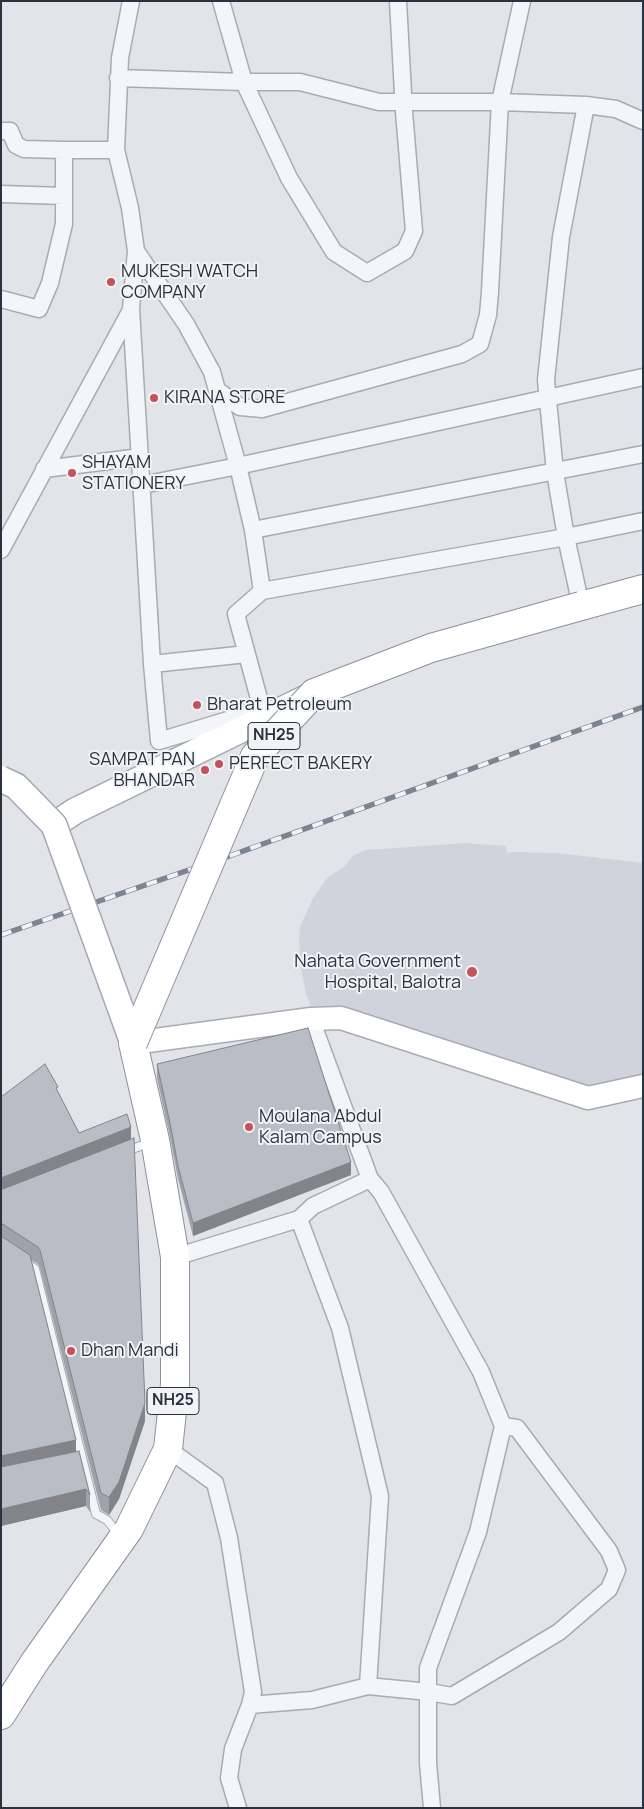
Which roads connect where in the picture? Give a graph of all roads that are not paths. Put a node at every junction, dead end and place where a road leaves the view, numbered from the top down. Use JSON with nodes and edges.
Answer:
{"nodes":[{"id":1,"x":131,"y":1,"type":"edge"},
{"id":2,"x":221,"y":1,"type":"edge"},
{"id":3,"x":398,"y":1,"type":"edge"},
{"id":4,"x":522,"y":1,"type":"edge"},
{"id":5,"x":118,"y":78,"type":"junction"},
{"id":6,"x":244,"y":82,"type":"junction"},
{"id":7,"x":404,"y":102,"type":"junction"},
{"id":8,"x":500,"y":102,"type":"junction"},
{"id":9,"x":586,"y":105,"type":"junction"},
{"id":10,"x":643,"y":121,"type":"edge"},
{"id":11,"x":1,"y":131,"type":"edge"},
{"id":12,"x":64,"y":150,"type":"junction"},
{"id":13,"x":116,"y":150,"type":"junction"},
{"id":14,"x":1,"y":194,"type":"edge"},
{"id":15,"x":64,"y":196,"type":"junction"},
{"id":16,"x":136,"y":251,"type":"junction"},
{"id":17,"x":1,"y":299,"type":"edge"},
{"id":18,"x":131,"y":309,"type":"junction"},
{"id":19,"x":643,"y":377,"type":"edge"},
{"id":20,"x":217,"y":390,"type":"junction"},
{"id":21,"x":548,"y":398,"type":"junction"},
{"id":22,"x":643,"y":454,"type":"edge"},
{"id":23,"x":141,"y":457,"type":"junction"},
{"id":24,"x":238,"y":466,"type":"junction"},
{"id":25,"x":44,"y":470,"type":"junction"},
{"id":26,"x":554,"y":472,"type":"junction"},
{"id":27,"x":142,"y":485,"type":"junction"},
{"id":28,"x":643,"y":521,"type":"edge"},
{"id":29,"x":253,"y":530,"type":"junction"},
{"id":30,"x":566,"y":537,"type":"junction"},
{"id":31,"x":1,"y":550,"type":"edge"},
{"id":32,"x":643,"y":589,"type":"edge"},
{"id":33,"x":262,"y":590,"type":"junction"},
{"id":34,"x":581,"y":606,"type":"junction"},
{"id":35,"x":247,"y":654,"type":"junction"},
{"id":36,"x":152,"y":664,"type":"junction"},
{"id":37,"x":314,"y":694,"type":"junction"},
{"id":38,"x":1,"y":779,"type":"edge"},
{"id":39,"x":54,"y":825,"type":"junction"},
{"id":40,"x":311,"y":1019,"type":"junction"},
{"id":41,"x":132,"y":1043,"type":"junction"},
{"id":42,"x":643,"y":1086,"type":"edge"},
{"id":43,"x":155,"y":1140,"type":"junction"},
{"id":44,"x":119,"y":1154,"type":"edge"},
{"id":45,"x":370,"y":1180,"type":"junction"},
{"id":46,"x":299,"y":1219,"type":"junction"},
{"id":47,"x":15,"y":1256,"type":"edge"},
{"id":48,"x":175,"y":1257,"type":"junction"},
{"id":49,"x":503,"y":1426,"type":"junction"},
{"id":50,"x":168,"y":1449,"type":"junction"},
{"id":51,"x":83,"y":1462,"type":"junction"},
{"id":52,"x":74,"y":1464,"type":"edge"},
{"id":53,"x":122,"y":1539,"type":"junction"},
{"id":54,"x":368,"y":1686,"type":"junction"},
{"id":55,"x":429,"y":1692,"type":"junction"},
{"id":56,"x":250,"y":1705,"type":"junction"},
{"id":57,"x":1,"y":1714,"type":"edge"},
{"id":58,"x":238,"y":1808,"type":"edge"},
{"id":59,"x":432,"y":1808,"type":"edge"}],
"edges":[{"from":1,"to":5,"type":"street"},
{"from":2,"to":6,"type":"street"},
{"from":3,"to":7,"type":"street"},
{"from":4,"to":8,"type":"street"},
{"from":5,"to":6,"type":"street"},
{"from":5,"to":13,"type":"street"},
{"from":6,"to":7,"type":"street"},
{"from":6,"to":7,"type":"street"},
{"from":7,"to":8,"type":"street"},
{"from":8,"to":9,"type":"street"},
{"from":8,"to":20,"type":"street"},
{"from":9,"to":10,"type":"street"},
{"from":9,"to":21,"type":"street"},
{"from":11,"to":12,"type":"street"},
{"from":12,"to":13,"type":"street"},
{"from":12,"to":15,"type":"street"},
{"from":13,"to":16,"type":"street"},
{"from":14,"to":15,"type":"street"},
{"from":15,"to":17,"type":"street"},
{"from":16,"to":18,"type":"street"},
{"from":16,"to":20,"type":"street"},
{"from":18,"to":23,"type":"street"},
{"from":18,"to":25,"type":"street"},
{"from":19,"to":21,"type":"street"},
{"from":20,"to":24,"type":"street"},
{"from":21,"to":24,"type":"street"},
{"from":21,"to":26,"type":"street"},
{"from":22,"to":26,"type":"street"},
{"from":23,"to":25,"type":"street"},
{"from":23,"to":27,"type":"street"},
{"from":24,"to":27,"type":"street"},
{"from":24,"to":29,"type":"street"},
{"from":25,"to":31,"type":"street"},
{"from":26,"to":29,"type":"street"},
{"from":26,"to":30,"type":"street"},
{"from":27,"to":36,"type":"street"},
{"from":28,"to":30,"type":"street"},
{"from":29,"to":33,"type":"street"},
{"from":30,"to":33,"type":"street"},
{"from":30,"to":34,"type":"street"},
{"from":32,"to":34,"type":"highway","number":"NH25"},
{"from":33,"to":35,"type":"street"},
{"from":34,"to":37,"type":"highway","number":"NH25","bridge":true},
{"from":35,"to":36,"type":"street"},
{"from":35,"to":36,"type":"street"},
{"from":37,"to":39,"type":"main road","bridge":true},
{"from":37,"to":41,"type":"highway","number":"NH25","bridge":true},
{"from":38,"to":39,"type":"main road","bridge":true},
{"from":39,"to":41,"type":"main road","bridge":true},
{"from":40,"to":41,"type":"street"},
{"from":40,"to":42,"type":"street"},
{"from":40,"to":45,"type":"street"},
{"from":41,"to":43,"type":"highway","number":"NH25"},
{"from":43,"to":44,"type":"lane"},
{"from":43,"to":48,"type":"highway","number":"NH25"},
{"from":45,"to":46,"type":"street"},
{"from":45,"to":49,"type":"street"},
{"from":46,"to":48,"type":"street"},
{"from":46,"to":54,"type":"street"},
{"from":47,"to":51,"type":"lane"},
{"from":48,"to":50,"type":"highway","number":"NH25"},
{"from":49,"to":55,"type":"street"},
{"from":49,"to":55,"type":"street"},
{"from":50,"to":53,"type":"highway","number":"NH25"},
{"from":50,"to":56,"type":"street"},
{"from":51,"to":52,"type":"lane"},
{"from":51,"to":53,"type":"lane"},
{"from":53,"to":57,"type":"highway","number":"NH25"},
{"from":54,"to":55,"type":"street"},
{"from":54,"to":56,"type":"street"},
{"from":55,"to":59,"type":"street"},
{"from":56,"to":58,"type":"street"}]}
